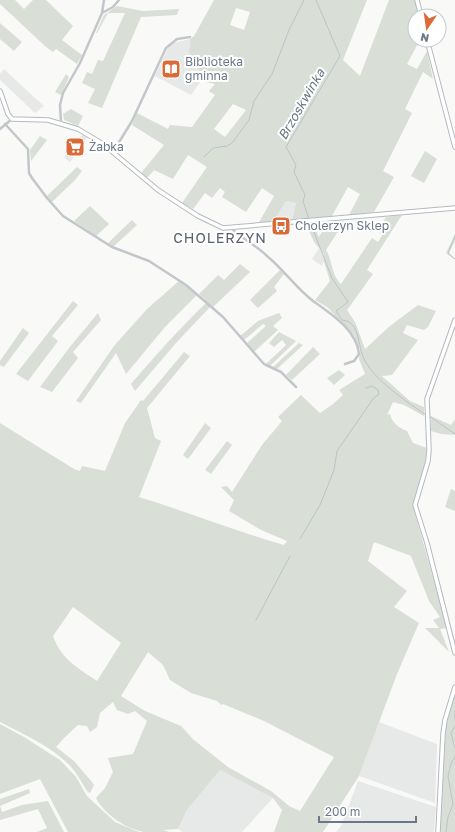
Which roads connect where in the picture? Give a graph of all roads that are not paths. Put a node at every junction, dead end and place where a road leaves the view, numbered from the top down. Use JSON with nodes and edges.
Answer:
{"nodes":[{"id":1,"x":104,"y":0,"type":"edge"},
{"id":2,"x":119,"y":0,"type":"edge"},
{"id":3,"x":102,"y":13,"type":"junction"},
{"id":4,"x":190,"y":37,"type":"dead end"},
{"id":5,"x":429,"y":48,"type":"edge"},
{"id":6,"x":0,"y":91,"type":"edge"},
{"id":7,"x":12,"y":119,"type":"junction"},
{"id":8,"x":61,"y":123,"type":"junction"},
{"id":9,"x":6,"y":124,"type":"junction"},
{"id":10,"x":0,"y":129,"type":"edge"},
{"id":11,"x":455,"y":147,"type":"edge"},
{"id":12,"x":113,"y":152,"type":"junction"},
{"id":13,"x":455,"y":208,"type":"edge"},
{"id":14,"x":231,"y":228,"type":"junction"},
{"id":15,"x":455,"y":320,"type":"edge"},
{"id":16,"x":345,"y":364,"type":"dead end"},
{"id":17,"x":296,"y":387,"type":"dead end"},
{"id":18,"x":455,"y":653,"type":"edge"},
{"id":19,"x":455,"y":687,"type":"edge"},
{"id":20,"x":438,"y":832,"type":"edge"}],
"edges":[{"from":1,"to":3,"type":"street"},
{"from":2,"to":3,"type":"street"},
{"from":3,"to":8,"type":"street"},
{"from":4,"to":12,"type":"street"},
{"from":5,"to":11,"type":"street"},
{"from":6,"to":7,"type":"street"},
{"from":7,"to":8,"type":"street"},
{"from":7,"to":9,"type":"street"},
{"from":8,"to":12,"type":"street"},
{"from":9,"to":10,"type":"street"},
{"from":9,"to":17,"type":"street"},
{"from":12,"to":14,"type":"street"},
{"from":13,"to":14,"type":"street"},
{"from":14,"to":16,"type":"street"},
{"from":15,"to":18,"type":"street"},
{"from":19,"to":20,"type":"street"}]}
